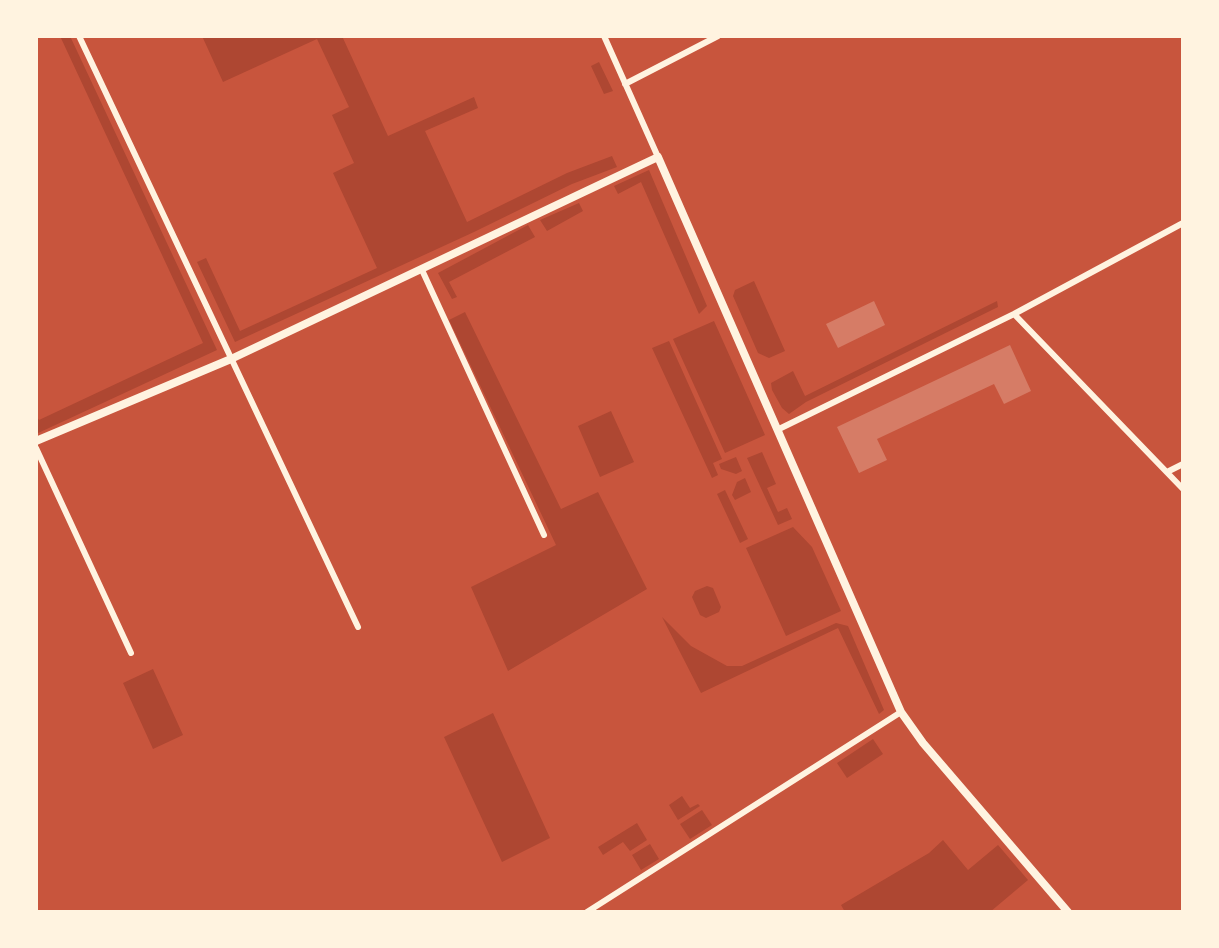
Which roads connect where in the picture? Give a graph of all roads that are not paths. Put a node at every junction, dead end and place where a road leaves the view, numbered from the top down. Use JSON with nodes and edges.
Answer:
{"nodes":[{"id":1,"x":79,"y":36,"type":"edge"},
{"id":2,"x":604,"y":36,"type":"edge"},
{"id":3,"x":718,"y":36,"type":"edge"},
{"id":4,"x":625,"y":84,"type":"junction"},
{"id":5,"x":658,"y":157,"type":"junction"},
{"id":6,"x":1183,"y":223,"type":"edge"},
{"id":7,"x":422,"y":270,"type":"junction"},
{"id":8,"x":1014,"y":314,"type":"junction"},
{"id":9,"x":231,"y":359,"type":"junction"},
{"id":10,"x":777,"y":430,"type":"junction"},
{"id":11,"x":36,"y":441,"type":"edge"},
{"id":12,"x":36,"y":448,"type":"edge"},
{"id":13,"x":1183,"y":464,"type":"edge"},
{"id":14,"x":1167,"y":472,"type":"junction"},
{"id":15,"x":1183,"y":489,"type":"edge"},
{"id":16,"x":544,"y":535,"type":"dead end"},
{"id":17,"x":358,"y":627,"type":"dead end"},
{"id":18,"x":131,"y":653,"type":"dead end"},
{"id":19,"x":901,"y":712,"type":"junction"},
{"id":20,"x":587,"y":912,"type":"edge"},
{"id":21,"x":1068,"y":912,"type":"edge"}],
"edges":[{"from":1,"to":9,"type":"street"},
{"from":2,"to":4,"type":"street"},
{"from":3,"to":4,"type":"street"},
{"from":4,"to":5,"type":"street"},
{"from":5,"to":7,"type":"street"},
{"from":5,"to":10,"type":"street"},
{"from":6,"to":8,"type":"street"},
{"from":7,"to":9,"type":"street"},
{"from":7,"to":16,"type":"street"},
{"from":8,"to":10,"type":"street"},
{"from":8,"to":14,"type":"street"},
{"from":9,"to":11,"type":"street"},
{"from":9,"to":17,"type":"street"},
{"from":10,"to":19,"type":"street"},
{"from":12,"to":18,"type":"street"},
{"from":13,"to":14,"type":"street"},
{"from":14,"to":15,"type":"street"},
{"from":19,"to":20,"type":"street"},
{"from":19,"to":21,"type":"street"}]}
